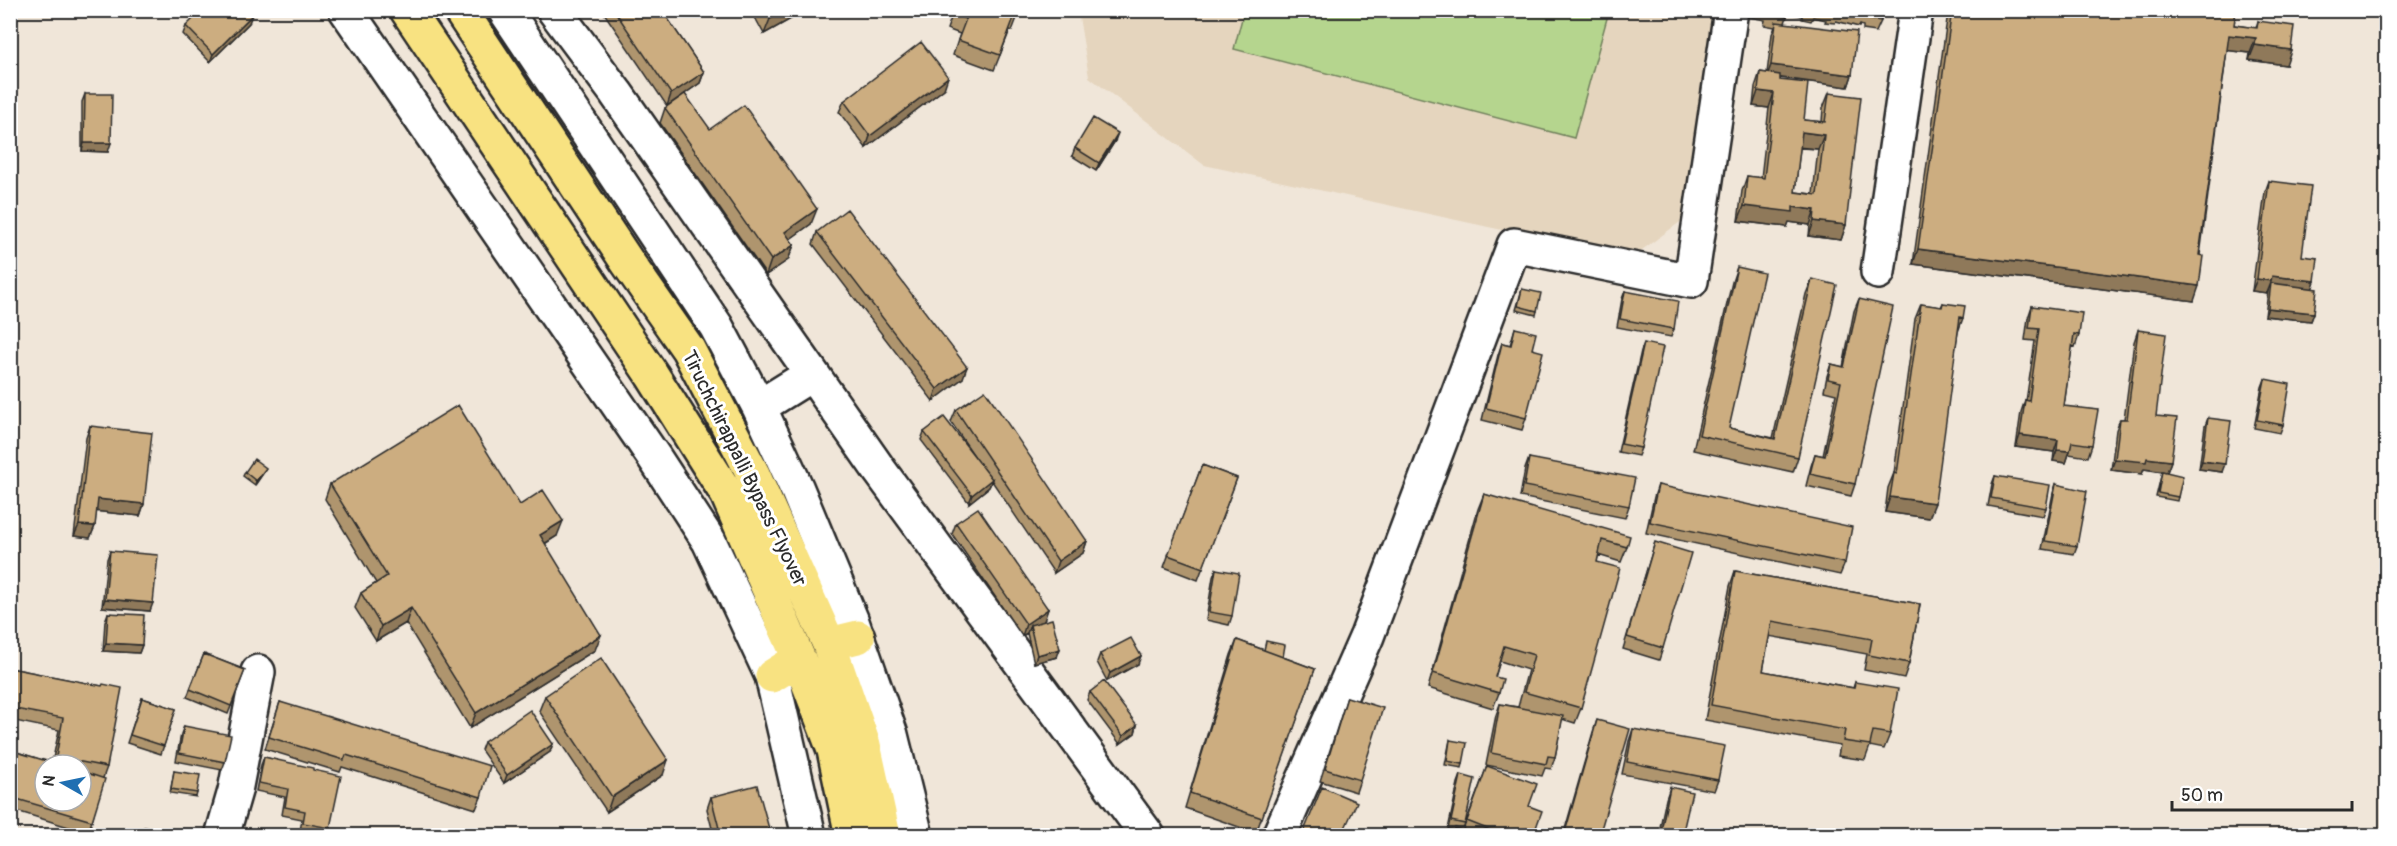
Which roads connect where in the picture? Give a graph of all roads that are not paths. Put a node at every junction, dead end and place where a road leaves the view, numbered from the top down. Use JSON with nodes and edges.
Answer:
{"nodes":[{"id":1,"x":346,"y":10,"type":"edge"},
{"id":2,"x":407,"y":10,"type":"edge"},
{"id":3,"x":460,"y":10,"type":"edge"},
{"id":4,"x":505,"y":10,"type":"edge"},
{"id":5,"x":554,"y":10,"type":"edge"},
{"id":6,"x":1731,"y":10,"type":"edge"},
{"id":7,"x":1916,"y":10,"type":"edge"},
{"id":8,"x":1878,"y":272,"type":"dead end"},
{"id":9,"x":812,"y":374,"type":"junction"},
{"id":10,"x":759,"y":407,"type":"junction"},
{"id":11,"x":843,"y":640,"type":"junction"},
{"id":12,"x":786,"y":667,"type":"junction"},
{"id":13,"x":258,"y":672,"type":"dead end"},
{"id":14,"x":849,"y":748,"type":"junction"},
{"id":15,"x":222,"y":836,"type":"edge"},
{"id":16,"x":809,"y":836,"type":"edge"},
{"id":17,"x":852,"y":836,"type":"edge"},
{"id":18,"x":884,"y":836,"type":"edge"},
{"id":19,"x":916,"y":836,"type":"edge"},
{"id":20,"x":1148,"y":836,"type":"edge"},
{"id":21,"x":1279,"y":836,"type":"edge"}],
"edges":[{"from":1,"to":12,"type":"street"},
{"from":2,"to":12,"type":"highway","name":"Tiruchchirappalli Bypass Flyover"},
{"from":3,"to":11,"type":"highway","name":"Tiruchchirappalli Bypass Flyover"},
{"from":4,"to":10,"type":"street"},
{"from":5,"to":9,"type":"street"},
{"from":6,"to":21,"type":"street"},
{"from":7,"to":8,"type":"street"},
{"from":9,"to":10,"type":"street"},
{"from":9,"to":20,"type":"street"},
{"from":10,"to":11,"type":"street"},
{"from":11,"to":14,"type":"highway","name":"Tiruchchirappalli Bypass Flyover"},
{"from":11,"to":19,"type":"street"},
{"from":12,"to":14,"type":"highway","name":"Tiruchchirappalli Bypass Flyover"},
{"from":12,"to":16,"type":"street"},
{"from":13,"to":15,"type":"street"},
{"from":14,"to":17,"type":"highway"},
{"from":14,"to":18,"type":"highway","name":"Tiruchchirappalli Bypass Flyover"}]}
